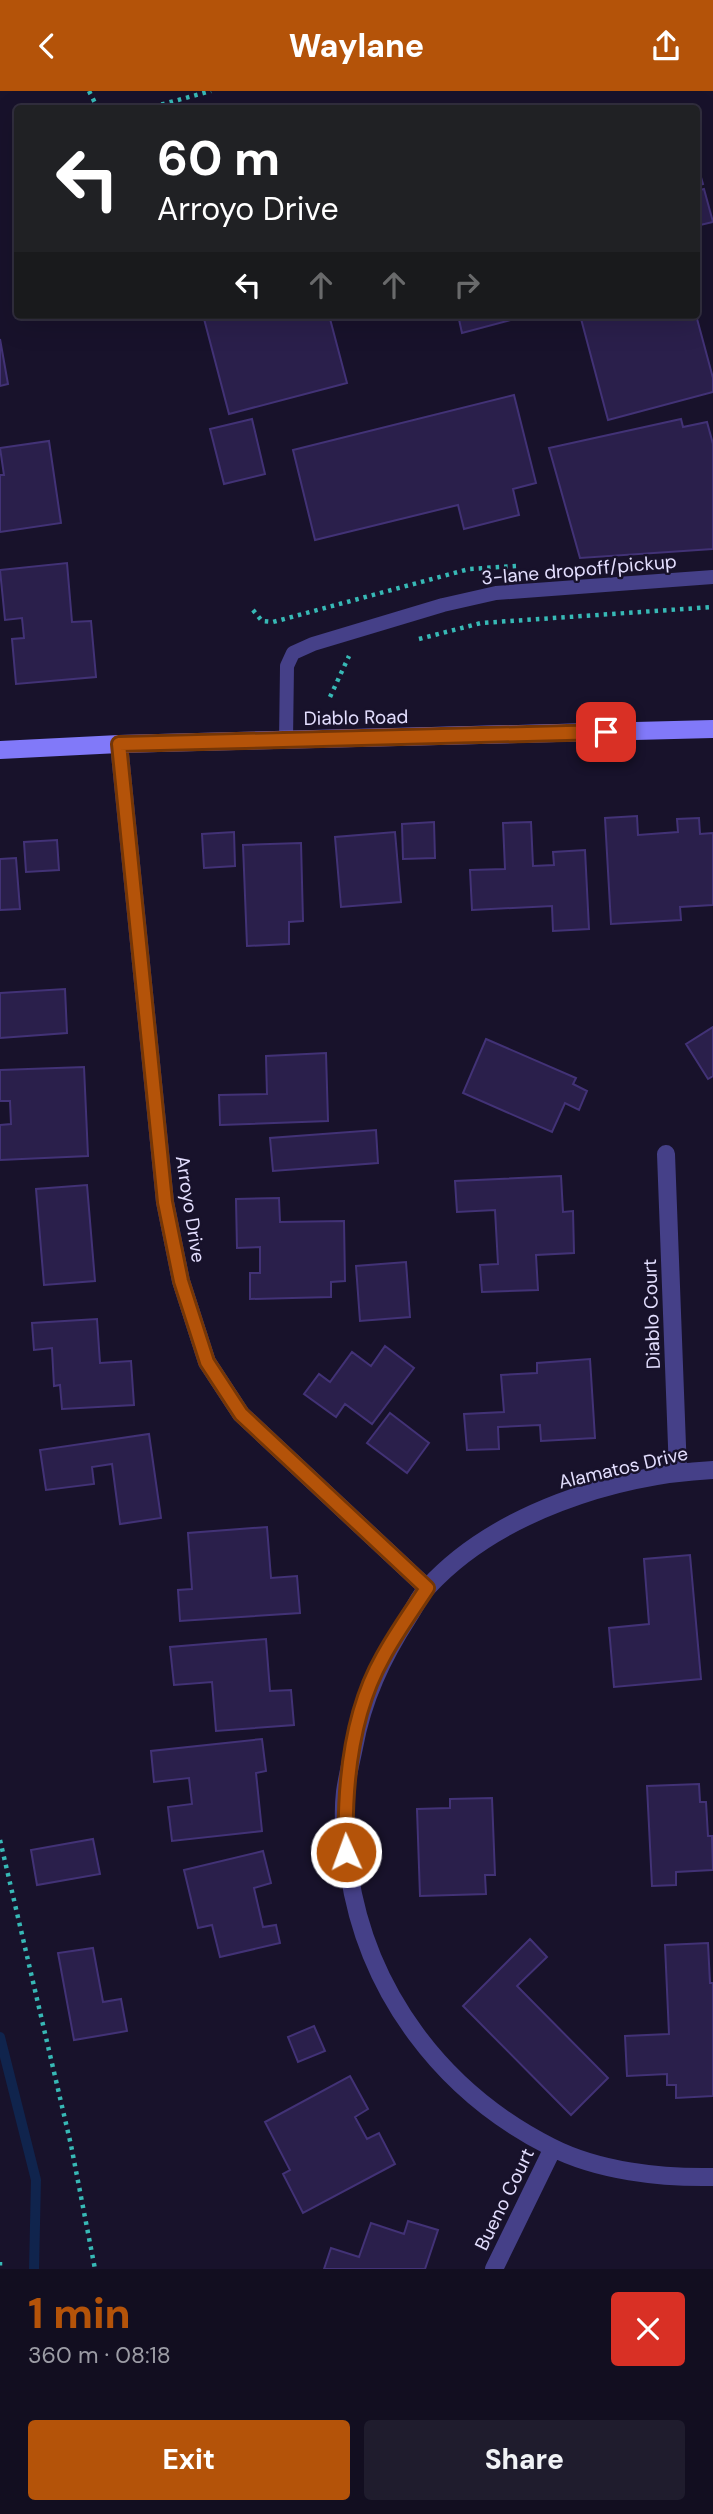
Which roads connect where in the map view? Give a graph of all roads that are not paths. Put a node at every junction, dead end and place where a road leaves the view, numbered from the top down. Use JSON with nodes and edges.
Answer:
{"nodes":[{"id":1,"x":713,"y":577,"type":"edge"},
{"id":2,"x":713,"y":729,"type":"edge"},
{"id":3,"x":286,"y":740,"type":"junction"},
{"id":4,"x":119,"y":744,"type":"junction"},
{"id":5,"x":0,"y":750,"type":"edge"},
{"id":6,"x":666,"y":1154,"type":"dead end"},
{"id":7,"x":713,"y":1470,"type":"edge"},
{"id":8,"x":678,"y":1472,"type":"junction"},
{"id":9,"x":427,"y":1588,"type":"junction"},
{"id":10,"x":553,"y":2148,"type":"junction"},
{"id":11,"x":713,"y":2177,"type":"edge"},
{"id":12,"x":494,"y":2269,"type":"edge"}],
"edges":[{"from":1,"to":3,"type":"lane","name":"3-lane dropoff/pickup"},
{"from":2,"to":3,"type":"street","name":"Diablo Road"},
{"from":3,"to":4,"type":"street","name":"Diablo Road"},
{"from":4,"to":5,"type":"street","name":"Diablo Road"},
{"from":4,"to":9,"type":"street","name":"Arroyo Drive"},
{"from":6,"to":8,"type":"street","name":"Diablo Court"},
{"from":7,"to":8,"type":"street","name":"Alamatos Drive"},
{"from":8,"to":9,"type":"street","name":"Alamatos Drive"},
{"from":9,"to":10,"type":"street","name":"Alamatos Drive"},
{"from":10,"to":11,"type":"street","name":"Alamatos Drive"},
{"from":10,"to":12,"type":"street","name":"Bueno Court"}]}
